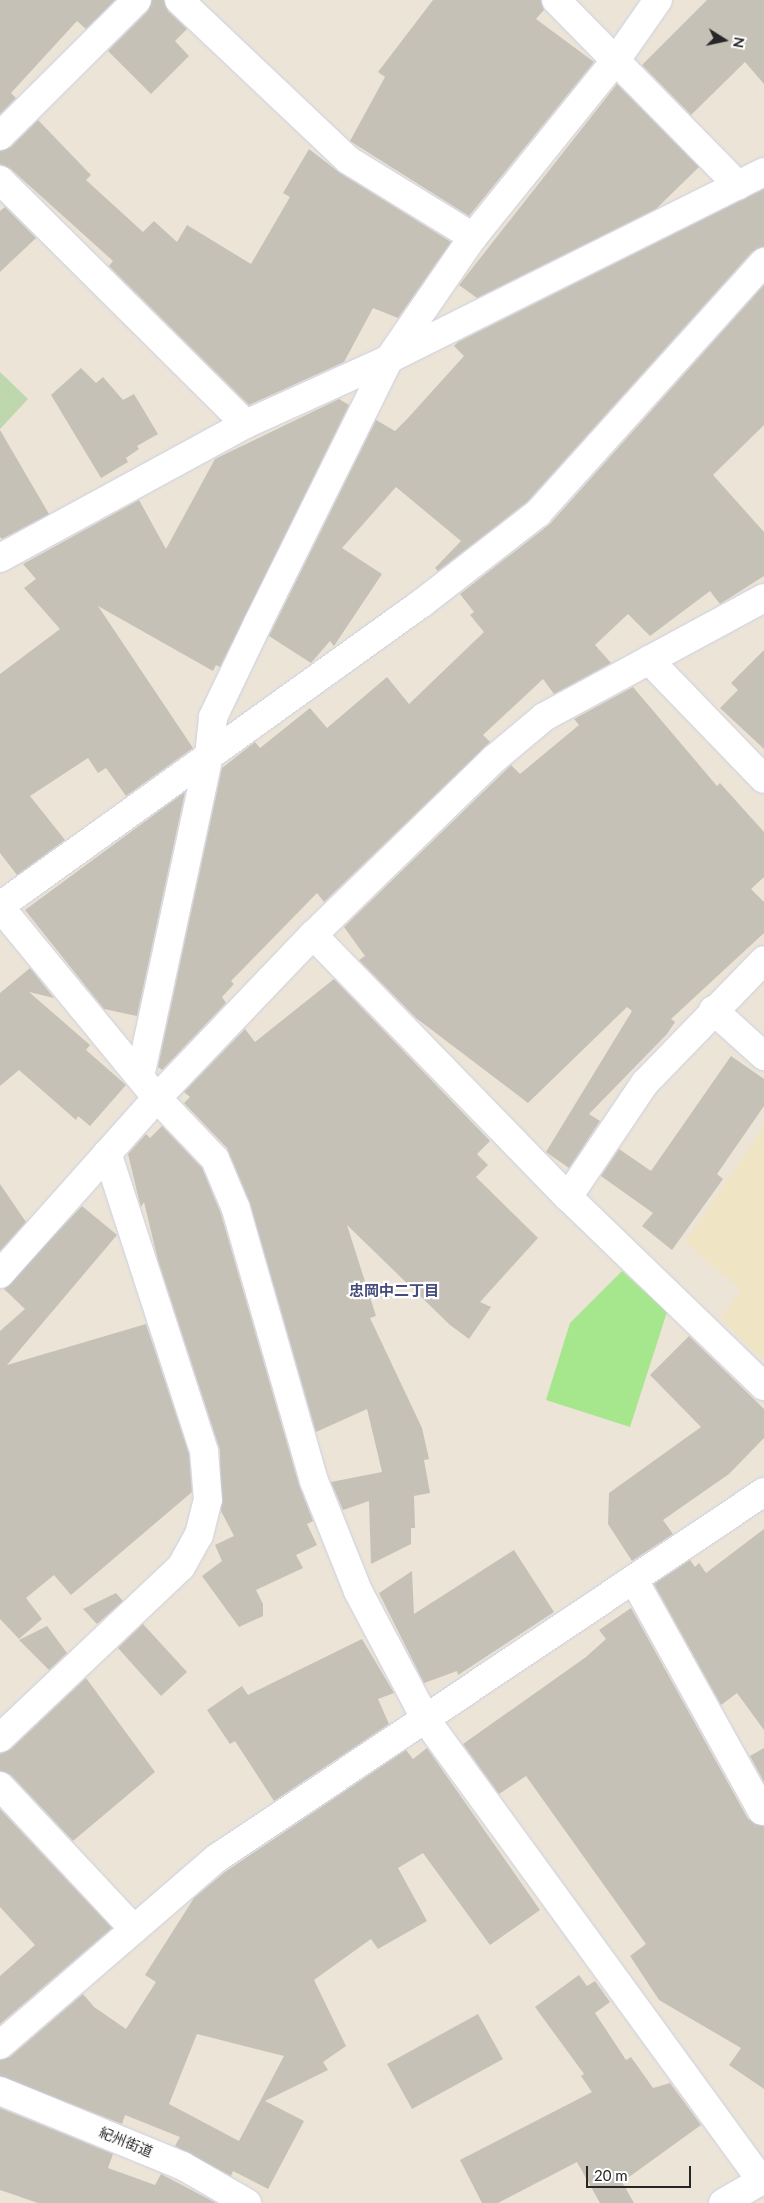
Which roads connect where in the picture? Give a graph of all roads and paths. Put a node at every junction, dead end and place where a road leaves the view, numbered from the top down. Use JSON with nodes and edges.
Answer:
{"nodes":[{"id":1,"x":137,"y":0,"type":"edge"},
{"id":2,"x":179,"y":0,"type":"edge"},
{"id":3,"x":556,"y":0,"type":"edge"},
{"id":4,"x":658,"y":0,"type":"edge"},
{"id":5,"x":616,"y":60,"type":"junction"},
{"id":6,"x":0,"y":136,"type":"edge"},
{"id":7,"x":764,"y":172,"type":"edge"},
{"id":8,"x":0,"y":180,"type":"edge"},
{"id":9,"x":738,"y":185,"type":"junction"},
{"id":10,"x":473,"y":237,"type":"junction"},
{"id":11,"x":764,"y":262,"type":"edge"},
{"id":12,"x":389,"y":359,"type":"junction"},
{"id":13,"x":246,"y":424,"type":"junction"},
{"id":14,"x":0,"y":558,"type":"edge"},
{"id":15,"x":764,"y":598,"type":"edge"},
{"id":16,"x":649,"y":660,"type":"junction"},
{"id":17,"x":210,"y":756,"type":"junction"},
{"id":18,"x":764,"y":779,"type":"edge"},
{"id":19,"x":0,"y":907,"type":"edge"},
{"id":20,"x":313,"y":935,"type":"junction"},
{"id":21,"x":764,"y":960,"type":"edge"},
{"id":22,"x":713,"y":1010,"type":"junction"},
{"id":23,"x":764,"y":1056,"type":"edge"},
{"id":24,"x":140,"y":1077,"type":"junction"},
{"id":25,"x":158,"y":1098,"type":"junction"},
{"id":26,"x":108,"y":1153,"type":"junction"},
{"id":27,"x":568,"y":1197,"type":"junction"},
{"id":28,"x":0,"y":1274,"type":"edge"},
{"id":29,"x":764,"y":1386,"type":"edge"},
{"id":30,"x":764,"y":1492,"type":"edge"},
{"id":31,"x":634,"y":1580,"type":"junction"},
{"id":32,"x":426,"y":1720,"type":"junction"},
{"id":33,"x":0,"y":1738,"type":"edge"},
{"id":34,"x":0,"y":1786,"type":"edge"},
{"id":35,"x":762,"y":1811,"type":"dead end"},
{"id":36,"x":134,"y":1929,"type":"junction"},
{"id":37,"x":0,"y":2044,"type":"edge"},
{"id":38,"x":0,"y":2091,"type":"edge"},
{"id":39,"x":763,"y":2179,"type":"edge"},
{"id":40,"x":247,"y":2203,"type":"edge"},
{"id":41,"x":723,"y":2203,"type":"edge"}],
"edges":[{"from":1,"to":6,"type":"street"},
{"from":2,"to":10,"type":"street"},
{"from":3,"to":5,"type":"street"},
{"from":4,"to":5,"type":"street"},
{"from":5,"to":9,"type":"street"},
{"from":5,"to":10,"type":"street"},
{"from":7,"to":9,"type":"street"},
{"from":8,"to":13,"type":"street"},
{"from":9,"to":12,"type":"street"},
{"from":10,"to":12,"type":"street"},
{"from":11,"to":17,"type":"street"},
{"from":12,"to":13,"type":"street"},
{"from":12,"to":17,"type":"street"},
{"from":13,"to":14,"type":"street"},
{"from":15,"to":16,"type":"street"},
{"from":16,"to":18,"type":"street"},
{"from":16,"to":20,"type":"street"},
{"from":17,"to":19,"type":"street"},
{"from":17,"to":24,"type":"street"},
{"from":19,"to":24,"type":"street"},
{"from":20,"to":25,"type":"street"},
{"from":20,"to":27,"type":"street"},
{"from":21,"to":22,"type":"street"},
{"from":22,"to":23,"type":"street"},
{"from":22,"to":27,"type":"street"},
{"from":24,"to":25,"type":"street"},
{"from":25,"to":26,"type":"street"},
{"from":25,"to":32,"type":"street"},
{"from":26,"to":28,"type":"street"},
{"from":26,"to":33,"type":"street"},
{"from":27,"to":29,"type":"street"},
{"from":30,"to":31,"type":"street"},
{"from":31,"to":32,"type":"street"},
{"from":31,"to":35,"type":"street"},
{"from":32,"to":36,"type":"street"},
{"from":32,"to":39,"type":"street"},
{"from":34,"to":36,"type":"street"},
{"from":36,"to":37,"type":"street"},
{"from":38,"to":40,"type":"street","name":"紀州街道"},
{"from":39,"to":41,"type":"street"}]}
